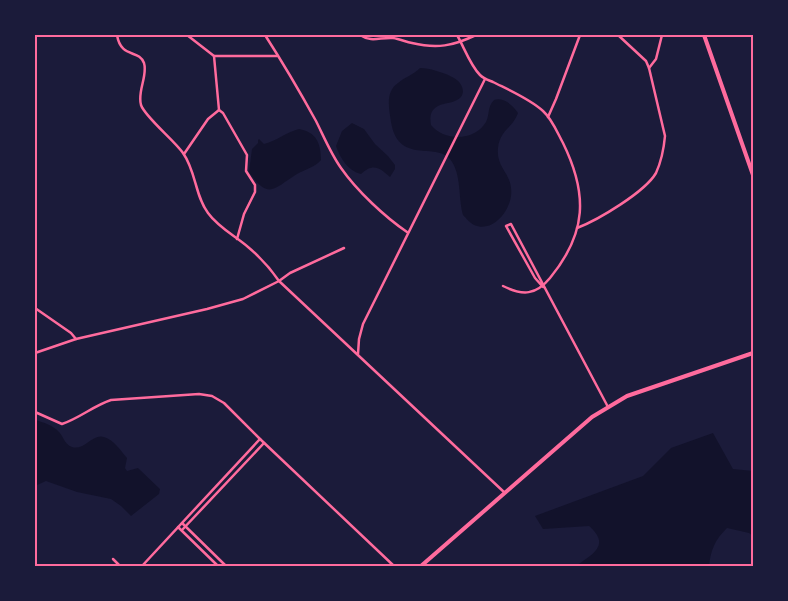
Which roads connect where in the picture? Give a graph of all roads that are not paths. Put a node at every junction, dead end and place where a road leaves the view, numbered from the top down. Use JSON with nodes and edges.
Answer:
{"nodes":[{"id":1,"x":117,"y":35,"type":"edge"},
{"id":2,"x":187,"y":35,"type":"edge"},
{"id":3,"x":265,"y":35,"type":"edge"},
{"id":4,"x":360,"y":35,"type":"edge"},
{"id":5,"x":457,"y":35,"type":"edge"},
{"id":6,"x":476,"y":35,"type":"edge"},
{"id":7,"x":580,"y":35,"type":"edge"},
{"id":8,"x":618,"y":35,"type":"edge"},
{"id":9,"x":662,"y":35,"type":"edge"},
{"id":10,"x":704,"y":35,"type":"edge"},
{"id":11,"x":461,"y":42,"type":"junction"},
{"id":12,"x":214,"y":56,"type":"junction"},
{"id":13,"x":277,"y":56,"type":"junction"},
{"id":14,"x":649,"y":68,"type":"junction"},
{"id":15,"x":485,"y":79,"type":"junction"},
{"id":16,"x":219,"y":110,"type":"junction"},
{"id":17,"x":548,"y":117,"type":"junction"},
{"id":18,"x":184,"y":154,"type":"junction"},
{"id":19,"x":753,"y":175,"type":"edge"},
{"id":20,"x":577,"y":228,"type":"junction"},
{"id":21,"x":408,"y":233,"type":"junction"},
{"id":22,"x":238,"y":239,"type":"junction"},
{"id":23,"x":344,"y":248,"type":"dead end"},
{"id":24,"x":279,"y":281,"type":"junction"},
{"id":25,"x":503,"y":286,"type":"dead end"},
{"id":26,"x":543,"y":287,"type":"junction"},
{"id":27,"x":35,"y":308,"type":"edge"},
{"id":28,"x":76,"y":339,"type":"junction"},
{"id":29,"x":753,"y":352,"type":"edge"},
{"id":30,"x":35,"y":353,"type":"edge"},
{"id":31,"x":358,"y":355,"type":"junction"},
{"id":32,"x":608,"y":407,"type":"junction"},
{"id":33,"x":35,"y":412,"type":"edge"},
{"id":34,"x":260,"y":439,"type":"junction"},
{"id":35,"x":264,"y":444,"type":"junction"},
{"id":36,"x":505,"y":493,"type":"junction"},
{"id":37,"x":182,"y":523,"type":"junction"},
{"id":38,"x":186,"y":526,"type":"junction"},
{"id":39,"x":178,"y":527,"type":"junction"},
{"id":40,"x":182,"y":530,"type":"junction"},
{"id":41,"x":113,"y":559,"type":"dead end"},
{"id":42,"x":120,"y":566,"type":"edge"},
{"id":43,"x":142,"y":566,"type":"edge"},
{"id":44,"x":218,"y":566,"type":"edge"},
{"id":45,"x":226,"y":566,"type":"edge"},
{"id":46,"x":394,"y":566,"type":"edge"},
{"id":47,"x":421,"y":566,"type":"edge"}],
"edges":[{"from":1,"to":18,"type":"street"},
{"from":2,"to":12,"type":"street"},
{"from":3,"to":13,"type":"street"},
{"from":4,"to":11,"type":"street"},
{"from":5,"to":11,"type":"street"},
{"from":6,"to":11,"type":"street"},
{"from":7,"to":17,"type":"street"},
{"from":8,"to":14,"type":"street"},
{"from":9,"to":14,"type":"street"},
{"from":10,"to":19,"type":"main road"},
{"from":11,"to":15,"type":"street"},
{"from":12,"to":13,"type":"street"},
{"from":12,"to":16,"type":"street"},
{"from":13,"to":21,"type":"street"},
{"from":14,"to":20,"type":"street"},
{"from":15,"to":17,"type":"street"},
{"from":15,"to":21,"type":"street"},
{"from":16,"to":18,"type":"street"},
{"from":16,"to":22,"type":"street"},
{"from":17,"to":20,"type":"street"},
{"from":18,"to":22,"type":"street"},
{"from":20,"to":26,"type":"street"},
{"from":21,"to":31,"type":"street"},
{"from":22,"to":24,"type":"street"},
{"from":23,"to":24,"type":"street"},
{"from":24,"to":28,"type":"street"},
{"from":24,"to":31,"type":"street"},
{"from":25,"to":26,"type":"street"},
{"from":26,"to":26,"type":"street"},
{"from":26,"to":32,"type":"street"},
{"from":27,"to":28,"type":"street"},
{"from":28,"to":30,"type":"street"},
{"from":29,"to":32,"type":"main road"},
{"from":31,"to":36,"type":"street"},
{"from":32,"to":36,"type":"main road"},
{"from":33,"to":34,"type":"street"},
{"from":34,"to":35,"type":"street"},
{"from":34,"to":37,"type":"street"},
{"from":35,"to":38,"type":"street"},
{"from":35,"to":46,"type":"street"},
{"from":36,"to":47,"type":"main road"},
{"from":37,"to":38,"type":"street"},
{"from":37,"to":39,"type":"street"},
{"from":38,"to":40,"type":"street"},
{"from":38,"to":45,"type":"street"},
{"from":39,"to":40,"type":"street"},
{"from":39,"to":43,"type":"street"},
{"from":40,"to":44,"type":"street"},
{"from":41,"to":42,"type":"street"}]}
